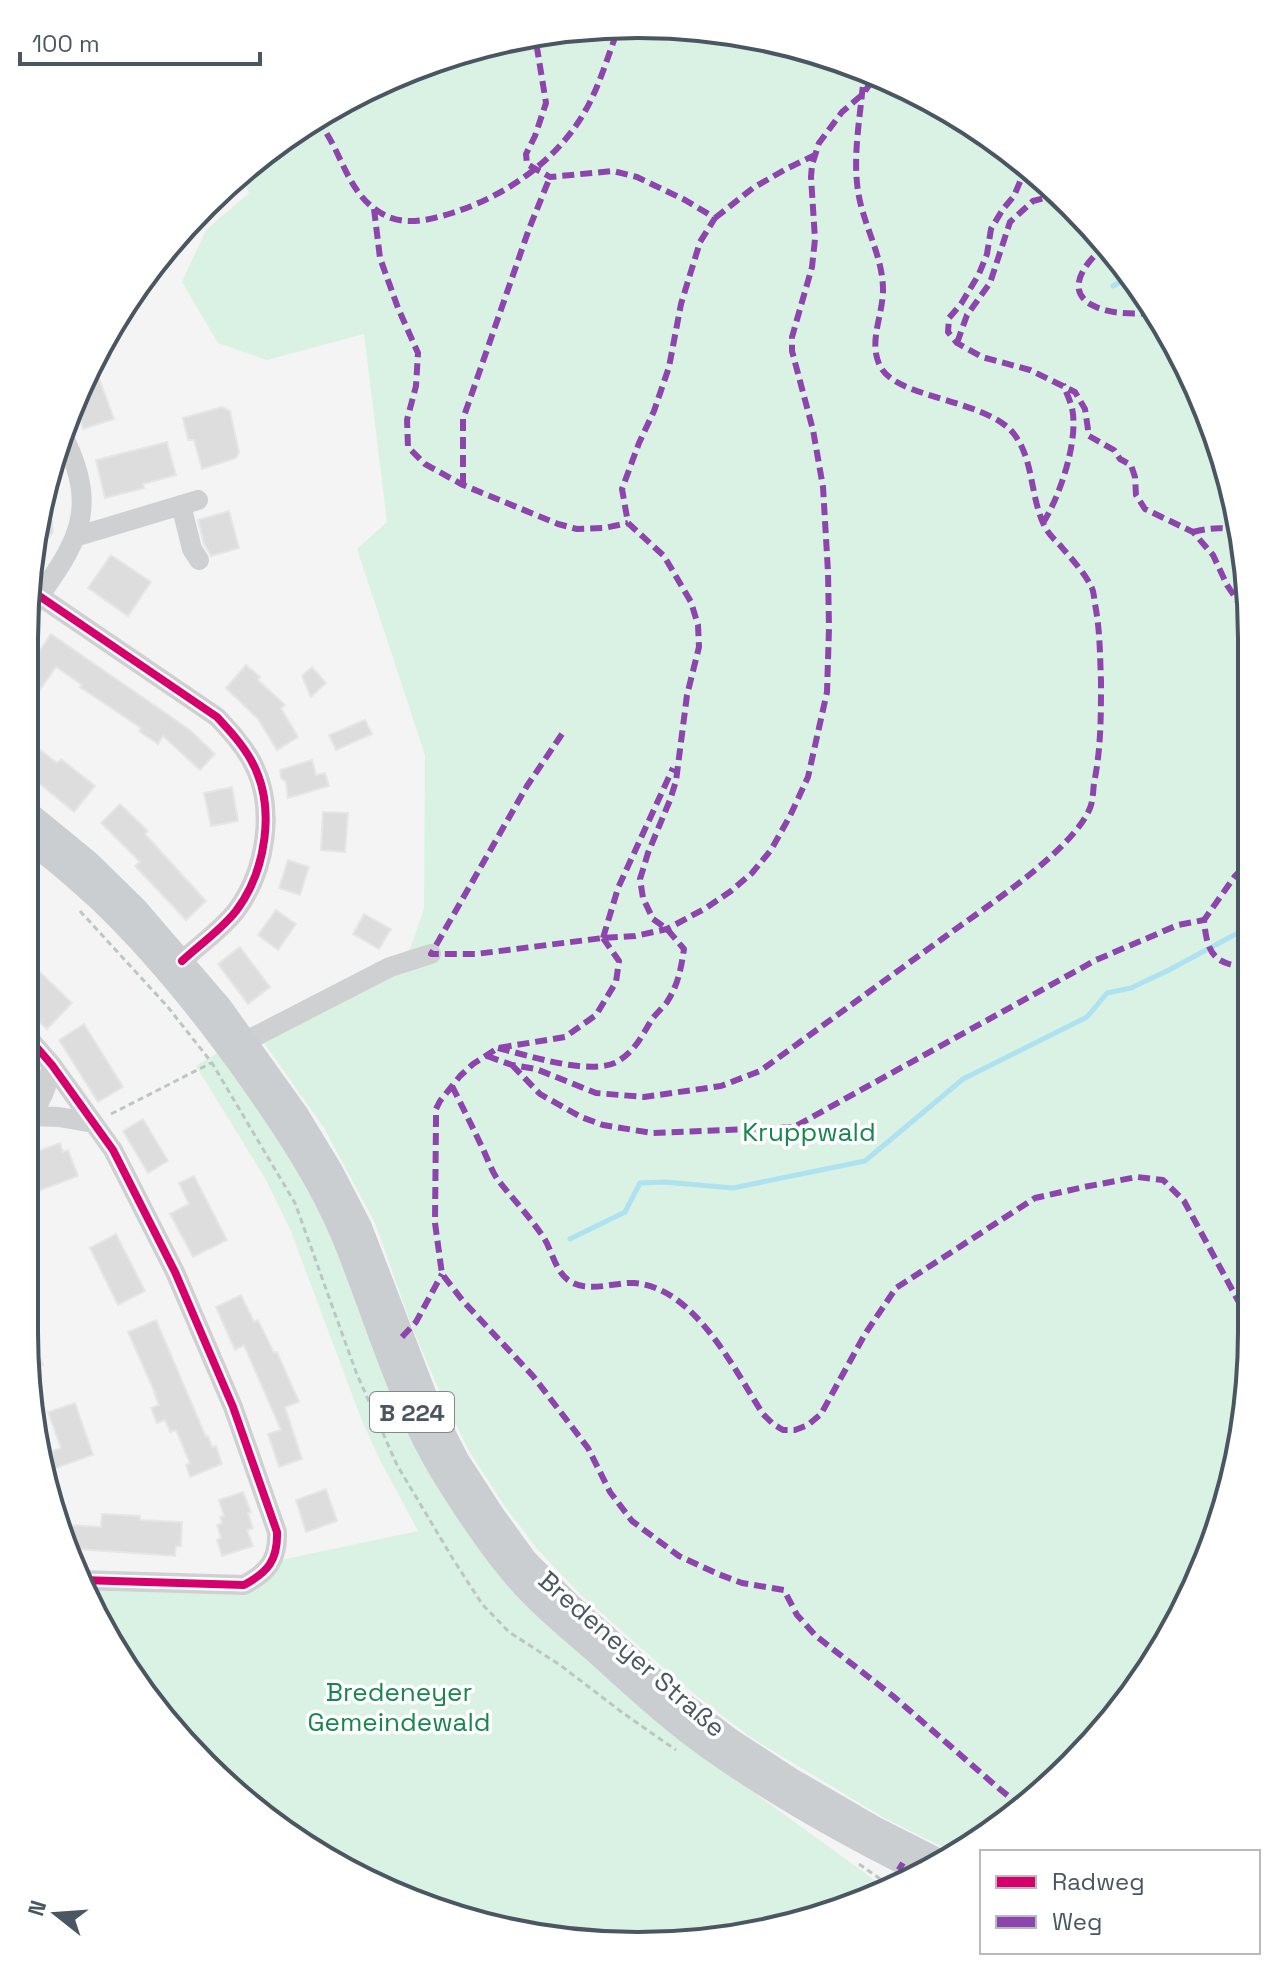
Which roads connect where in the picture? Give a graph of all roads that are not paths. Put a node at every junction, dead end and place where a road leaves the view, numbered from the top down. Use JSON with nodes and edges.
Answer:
{"nodes":[{"id":1,"x":69,"y":449,"type":"edge"},
{"id":2,"x":75,"y":537,"type":"junction"},
{"id":3,"x":199,"y":560,"type":"dead end"},
{"id":4,"x":40,"y":588,"type":"edge"},
{"id":5,"x":39,"y":602,"type":"edge"},
{"id":6,"x":38,"y":821,"type":"edge"},
{"id":7,"x":38,"y":847,"type":"edge"},
{"id":8,"x":431,"y":954,"type":"dead end"},
{"id":9,"x":182,"y":961,"type":"junction"},
{"id":10,"x":246,"y":1041,"type":"junction"},
{"id":11,"x":38,"y":1049,"type":"edge"},
{"id":12,"x":52,"y":1065,"type":"junction"},
{"id":13,"x":38,"y":1103,"type":"edge"},
{"id":14,"x":38,"y":1118,"type":"edge"},
{"id":15,"x":93,"y":1123,"type":"junction"},
{"id":16,"x":92,"y":1580,"type":"edge"},
{"id":17,"x":930,"y":1856,"type":"edge"},
{"id":18,"x":911,"y":1866,"type":"edge"}],
"edges":[{"from":1,"to":2,"type":"street"},
{"from":2,"to":3,"type":"street"},
{"from":2,"to":4,"type":"street"},
{"from":5,"to":9,"type":"street"},
{"from":6,"to":9,"type":"main road","name":"Bredeneyer Straße","number":"B 224"},
{"from":7,"to":18,"type":"main road","name":"Bredeneyer Straße","number":"B 224"},
{"from":8,"to":10,"type":"street"},
{"from":9,"to":10,"type":"main road","name":"Bredeneyer Straße","number":"B 224"},
{"from":10,"to":17,"type":"main road","name":"Bredeneyer Straße","number":"B 224"},
{"from":11,"to":12,"type":"street"},
{"from":12,"to":13,"type":"street"},
{"from":12,"to":15,"type":"street"},
{"from":14,"to":15,"type":"street"},
{"from":15,"to":16,"type":"street"}]}
